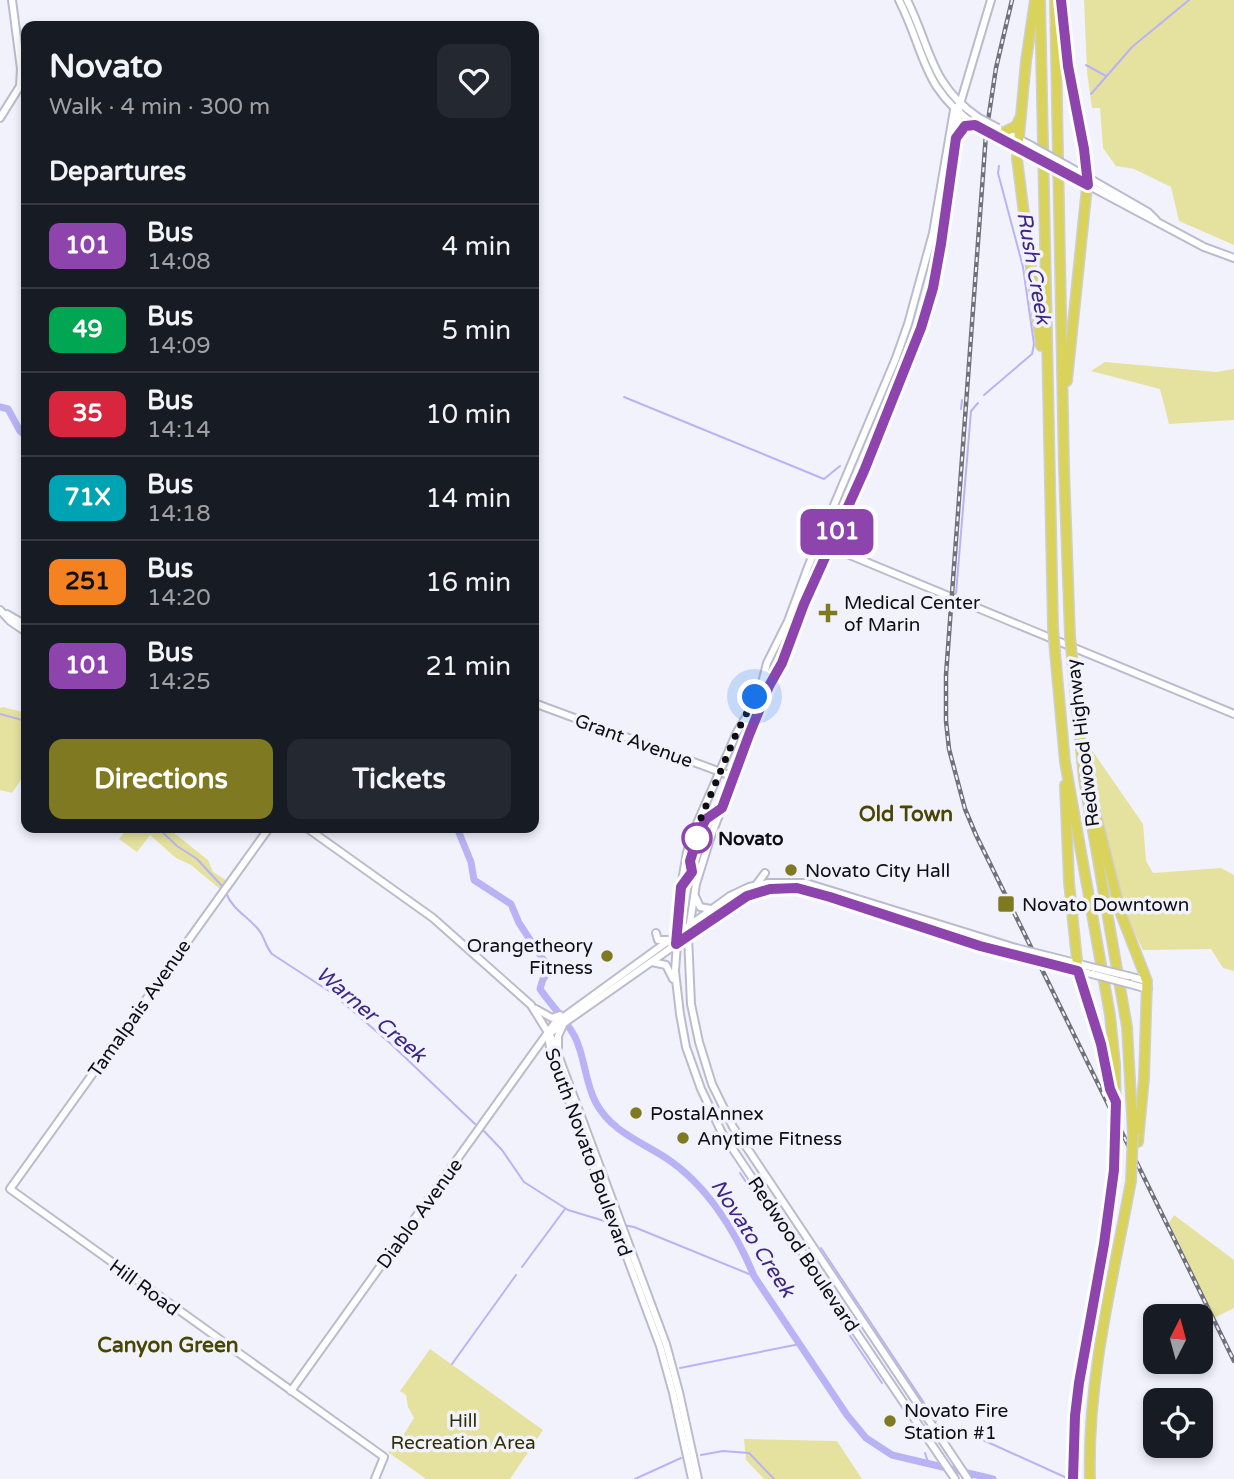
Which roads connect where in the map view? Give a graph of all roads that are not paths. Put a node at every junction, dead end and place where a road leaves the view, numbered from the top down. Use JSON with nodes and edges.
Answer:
{"nodes":[{"id":1,"x":12,"y":0,"type":"edge"},
{"id":2,"x":899,"y":0,"type":"edge"},
{"id":3,"x":907,"y":0,"type":"edge"},
{"id":4,"x":991,"y":0,"type":"edge"},
{"id":5,"x":1037,"y":0,"type":"edge"},
{"id":6,"x":1055,"y":0,"type":"edge"},
{"id":7,"x":1061,"y":0,"type":"edge"},
{"id":8,"x":958,"y":110,"type":"junction"},
{"id":9,"x":1020,"y":116,"type":"junction"},
{"id":10,"x":0,"y":118,"type":"edge"},
{"id":11,"x":977,"y":123,"type":"junction"},
{"id":12,"x":999,"y":132,"type":"junction"},
{"id":13,"x":956,"y":138,"type":"junction"},
{"id":14,"x":1018,"y":143,"type":"junction"},
{"id":15,"x":1088,"y":181,"type":"junction"},
{"id":16,"x":1234,"y":258,"type":"edge"},
{"id":17,"x":1046,"y":372,"type":"junction"},
{"id":18,"x":1063,"y":403,"type":"junction"},
{"id":19,"x":818,"y":542,"type":"junction"},
{"id":20,"x":831,"y":547,"type":"junction"},
{"id":21,"x":2,"y":612,"type":"edge"},
{"id":22,"x":21,"y":621,"type":"edge"},
{"id":23,"x":21,"y":629,"type":"edge"},
{"id":24,"x":539,"y":704,"type":"edge"},
{"id":25,"x":1234,"y":714,"type":"edge"},
{"id":26,"x":1065,"y":762,"type":"junction"},
{"id":27,"x":720,"y":773,"type":"junction"},
{"id":28,"x":734,"y":777,"type":"junction"},
{"id":29,"x":1084,"y":779,"type":"junction"},
{"id":30,"x":265,"y":833,"type":"edge"},
{"id":31,"x":314,"y":833,"type":"edge"},
{"id":32,"x":765,"y":873,"type":"dead end"},
{"id":33,"x":755,"y":886,"type":"junction"},
{"id":34,"x":769,"y":886,"type":"junction"},
{"id":35,"x":694,"y":891,"type":"junction"},
{"id":36,"x":713,"y":909,"type":"junction"},
{"id":37,"x":688,"y":927,"type":"junction"},
{"id":38,"x":656,"y":933,"type":"dead end"},
{"id":39,"x":688,"y":936,"type":"junction"},
{"id":40,"x":960,"y":939,"type":"junction"},
{"id":41,"x":982,"y":939,"type":"junction"},
{"id":42,"x":674,"y":940,"type":"junction"},
{"id":43,"x":652,"y":962,"type":"junction"},
{"id":44,"x":633,"y":965,"type":"junction"},
{"id":45,"x":1078,"y":967,"type":"junction"},
{"id":46,"x":1092,"y":970,"type":"junction"},
{"id":47,"x":638,"y":972,"type":"junction"},
{"id":48,"x":676,"y":987,"type":"junction"},
{"id":49,"x":1151,"y":988,"type":"junction"},
{"id":50,"x":597,"y":992,"type":"junction"},
{"id":51,"x":530,"y":1005,"type":"junction"},
{"id":52,"x":592,"y":1005,"type":"junction"},
{"id":53,"x":693,"y":1013,"type":"junction"},
{"id":54,"x":569,"y":1014,"type":"junction"},
{"id":55,"x":680,"y":1014,"type":"junction"},
{"id":56,"x":560,"y":1023,"type":"junction"},
{"id":57,"x":548,"y":1034,"type":"junction"},
{"id":58,"x":536,"y":1050,"type":"junction"},
{"id":59,"x":551,"y":1053,"type":"junction"},
{"id":60,"x":560,"y":1060,"type":"junction"},
{"id":61,"x":1116,"y":1102,"type":"junction"},
{"id":62,"x":1131,"y":1181,"type":"junction"},
{"id":63,"x":10,"y":1189,"type":"joint"},
{"id":64,"x":615,"y":1217,"type":"junction"},
{"id":65,"x":619,"y":1226,"type":"junction"},
{"id":66,"x":290,"y":1391,"type":"junction"},
{"id":67,"x":375,"y":1479,"type":"edge"},
{"id":68,"x":692,"y":1479,"type":"edge"},
{"id":69,"x":698,"y":1479,"type":"edge"},
{"id":70,"x":956,"y":1479,"type":"edge"},
{"id":71,"x":968,"y":1479,"type":"edge"},
{"id":72,"x":1073,"y":1479,"type":"edge"},
{"id":73,"x":1090,"y":1479,"type":"edge"}],
"edges":[{"from":1,"to":10,"type":"main road"},
{"from":2,"to":8,"type":"main road"},
{"from":3,"to":8,"type":"main road"},
{"from":4,"to":8,"type":"main road","name":"Redwood Boulevard"},
{"from":5,"to":9,"type":"highway"},
{"from":5,"to":17,"type":"highway","name":"Redwood Highway"},
{"from":6,"to":18,"type":"highway","name":"Redwood Highway"},
{"from":7,"to":15,"type":"highway"},
{"from":8,"to":11,"type":"main road"},
{"from":8,"to":13,"type":"main road","name":"Redwood Boulevard"},
{"from":8,"to":19,"type":"main road","name":"Redwood Boulevard"},
{"from":9,"to":12,"type":"highway"},
{"from":9,"to":14,"type":"highway"},
{"from":11,"to":12,"type":"main road","bridge":true},
{"from":11,"to":13,"type":"main road"},
{"from":12,"to":14,"type":"main road"},
{"from":13,"to":20,"type":"main road","name":"Redwood Boulevard"},
{"from":14,"to":15,"type":"main road","bridge":true},
{"from":14,"to":15,"type":"main road","bridge":true},
{"from":14,"to":17,"type":"highway"},
{"from":15,"to":16,"type":"main road"},
{"from":15,"to":18,"type":"highway"},
{"from":17,"to":26,"type":"highway","name":"Redwood Highway","bridge":true},
{"from":18,"to":29,"type":"highway","name":"Redwood Highway","bridge":true},
{"from":19,"to":20,"type":"main road"},
{"from":19,"to":27,"type":"main road","name":"Redwood Boulevard"},
{"from":20,"to":25,"type":"main road"},
{"from":20,"to":28,"type":"main road","name":"Redwood Boulevard"},
{"from":21,"to":22,"type":"main road"},
{"from":21,"to":23,"type":"main road"},
{"from":24,"to":27,"type":"main road","name":"Grant Avenue"},
{"from":26,"to":45,"type":"highway"},
{"from":26,"to":61,"type":"highway","name":"Redwood Highway"},
{"from":27,"to":28,"type":"main road","name":"Grant Avenue"},
{"from":27,"to":42,"type":"main road","name":"Redwood Boulevard"},
{"from":28,"to":35,"type":"main road","name":"Redwood Boulevard"},
{"from":29,"to":49,"type":"highway"},
{"from":29,"to":62,"type":"highway","name":"Redwood Highway","bridge":true},
{"from":30,"to":63,"type":"main road","name":"Tamalpais Avenue"},
{"from":31,"to":51,"type":"main road"},
{"from":32,"to":33,"type":"main road"},
{"from":33,"to":34,"type":"main road"},
{"from":33,"to":36,"type":"main road"},
{"from":34,"to":39,"type":"main road"},
{"from":34,"to":40,"type":"main road"},
{"from":34,"to":41,"type":"main road"},
{"from":35,"to":36,"type":"main road"},
{"from":35,"to":37,"type":"main road","name":"Redwood Boulevard"},
{"from":36,"to":37,"type":"main road"},
{"from":37,"to":39,"type":"main road","name":"Redwood Boulevard"},
{"from":37,"to":42,"type":"main road"},
{"from":38,"to":42,"type":"main road"},
{"from":39,"to":42,"type":"main road"},
{"from":39,"to":53,"type":"main road","name":"Redwood Boulevard"},
{"from":40,"to":41,"type":"main road"},
{"from":40,"to":45,"type":"main road","bridge":true},
{"from":41,"to":45,"type":"main road","bridge":true},
{"from":42,"to":43,"type":"main road","name":"Diablo Avenue"},
{"from":42,"to":44,"type":"main road","name":"Diablo Avenue"},
{"from":42,"to":48,"type":"main road","name":"Redwood Boulevard"},
{"from":43,"to":47,"type":"main road","name":"Diablo Avenue"},
{"from":43,"to":48,"type":"main road"},
{"from":44,"to":47,"type":"main road"},
{"from":44,"to":50,"type":"main road","name":"Diablo Avenue"},
{"from":45,"to":46,"type":"main road"},
{"from":45,"to":61,"type":"highway"},
{"from":46,"to":49,"type":"main road","bridge":true},
{"from":46,"to":49,"type":"main road","bridge":true},
{"from":47,"to":52,"type":"main road","name":"Diablo Avenue"},
{"from":48,"to":55,"type":"main road","name":"Redwood Boulevard"},
{"from":49,"to":62,"type":"highway","bridge":true},
{"from":50,"to":52,"type":"main road"},
{"from":50,"to":54,"type":"main road","name":"Diablo Avenue"},
{"from":51,"to":56,"type":"main road"},
{"from":51,"to":57,"type":"main road"},
{"from":52,"to":54,"type":"main road","name":"Diablo Avenue"},
{"from":53,"to":55,"type":"main road"},
{"from":53,"to":71,"type":"main road","name":"Redwood Boulevard"},
{"from":54,"to":56,"type":"main road","name":"Diablo Avenue"},
{"from":55,"to":70,"type":"main road","name":"Redwood Boulevard"},
{"from":56,"to":57,"type":"main road","name":"Diablo Avenue"},
{"from":56,"to":60,"type":"main road"},
{"from":57,"to":58,"type":"main road","name":"Diablo Avenue"},
{"from":57,"to":59,"type":"main road","name":"South Novato Boulevard"},
{"from":57,"to":60,"type":"main road","name":"South Novato Boulevard"},
{"from":58,"to":59,"type":"main road"},
{"from":58,"to":66,"type":"main road","name":"Diablo Avenue"},
{"from":59,"to":64,"type":"main road","name":"South Novato Boulevard"},
{"from":60,"to":64,"type":"main road","name":"South Novato Boulevard"},
{"from":61,"to":72,"type":"highway","name":"Redwood Highway","bridge":true},
{"from":62,"to":73,"type":"highway","name":"Redwood Highway"},
{"from":63,"to":66,"type":"main road","name":"Hill Road"},
{"from":64,"to":65,"type":"main road","name":"South Novato Boulevard"},
{"from":65,"to":68,"type":"main road","name":"South Novato Boulevard"},
{"from":65,"to":69,"type":"main road","name":"South Novato Boulevard"},
{"from":66,"to":67,"type":"main road","name":"Hill Road"}]}
